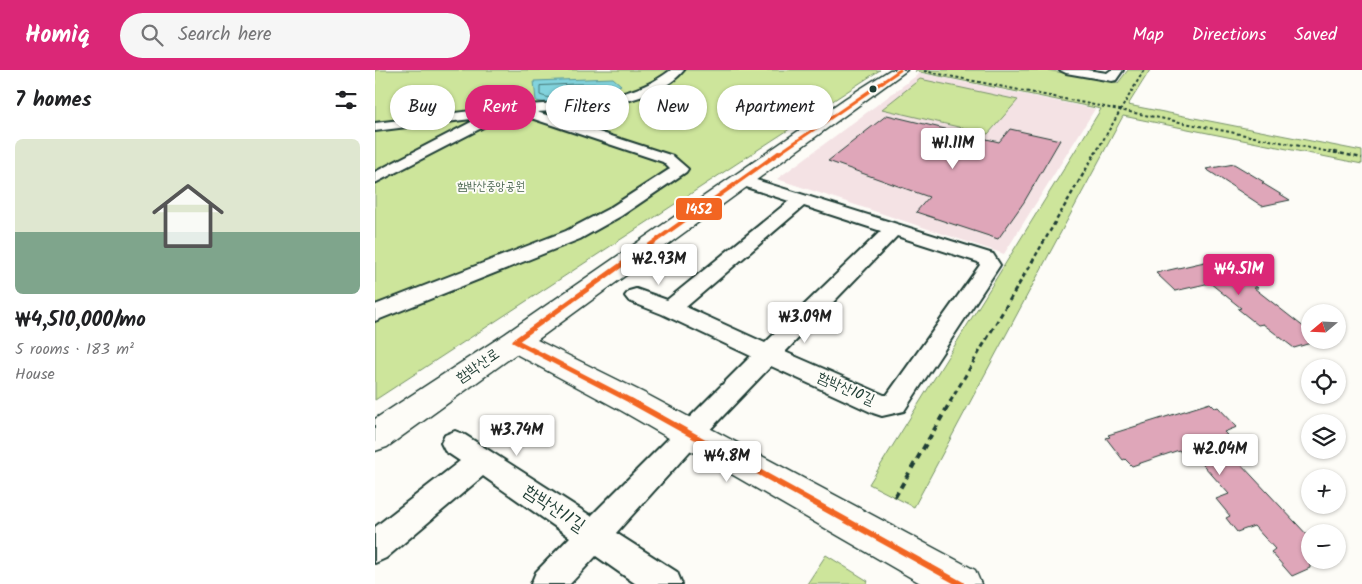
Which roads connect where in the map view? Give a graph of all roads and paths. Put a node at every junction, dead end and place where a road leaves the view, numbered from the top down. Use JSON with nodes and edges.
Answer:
{"nodes":[{"id":1,"x":678,"y":70,"type":"edge"},
{"id":2,"x":900,"y":70,"type":"edge"},
{"id":3,"x":1066,"y":70,"type":"edge"},
{"id":4,"x":1117,"y":70,"type":"edge"},
{"id":5,"x":1145,"y":70,"type":"edge"},
{"id":6,"x":924,"y":71,"type":"edge"},
{"id":7,"x":536,"y":108,"type":"edge"},
{"id":8,"x":465,"y":116,"type":"edge"},
{"id":9,"x":536,"y":116,"type":"edge"},
{"id":10,"x":375,"y":127,"type":"edge"},
{"id":11,"x":468,"y":130,"type":"edge"},
{"id":12,"x":1362,"y":158,"type":"edge"},
{"id":13,"x":375,"y":178,"type":"edge"},
{"id":14,"x":740,"y":180,"type":"junction"},
{"id":15,"x":801,"y":200,"type":"junction"},
{"id":16,"x":893,"y":229,"type":"junction"},
{"id":17,"x":636,"y":296,"type":"dead end"},
{"id":18,"x":670,"y":310,"type":"junction"},
{"id":19,"x":375,"y":314,"type":"edge"},
{"id":20,"x":515,"y":341,"type":"junction"},
{"id":21,"x":768,"y":354,"type":"junction"},
{"id":22,"x":689,"y":433,"type":"junction"},
{"id":23,"x":375,"y":437,"type":"edge"},
{"id":24,"x":455,"y":443,"type":"dead end"},
{"id":25,"x":482,"y":460,"type":"junction"},
{"id":26,"x":895,"y":497,"type":"dead end"},
{"id":27,"x":594,"y":536,"type":"junction"},
{"id":28,"x":375,"y":547,"type":"edge"},
{"id":29,"x":548,"y":584,"type":"edge"},
{"id":30,"x":665,"y":584,"type":"edge"},
{"id":31,"x":961,"y":584,"type":"edge"}],
"edges":[{"from":1,"to":7,"type":"street"},
{"from":2,"to":14,"type":"street","name":"함박산로"},
{"from":3,"to":4,"type":"street"},
{"from":5,"to":26,"type":"path"},
{"from":6,"to":12,"type":"path"},
{"from":8,"to":10,"type":"street"},
{"from":9,"to":19,"type":"street"},
{"from":11,"to":13,"type":"street"},
{"from":14,"to":15,"type":"street","name":"함박산10길"},
{"from":14,"to":20,"type":"street","name":"함박산로"},
{"from":15,"to":16,"type":"street","name":"함박산10길"},
{"from":15,"to":18,"type":"street"},
{"from":16,"to":21,"type":"street"},
{"from":16,"to":21,"type":"street","name":"함박산10길"},
{"from":17,"to":18,"type":"street","name":"함박산10길"},
{"from":18,"to":21,"type":"street","name":"함박산10길"},
{"from":20,"to":22,"type":"street"},
{"from":20,"to":23,"type":"street","name":"함박산로"},
{"from":21,"to":22,"type":"street"},
{"from":22,"to":27,"type":"street"},
{"from":22,"to":31,"type":"street"},
{"from":24,"to":25,"type":"street","name":"함박산11길"},
{"from":25,"to":27,"type":"street","name":"함박산11길"},
{"from":25,"to":28,"type":"street"},
{"from":27,"to":29,"type":"street"},
{"from":27,"to":30,"type":"street","name":"함박산11길"}]}
